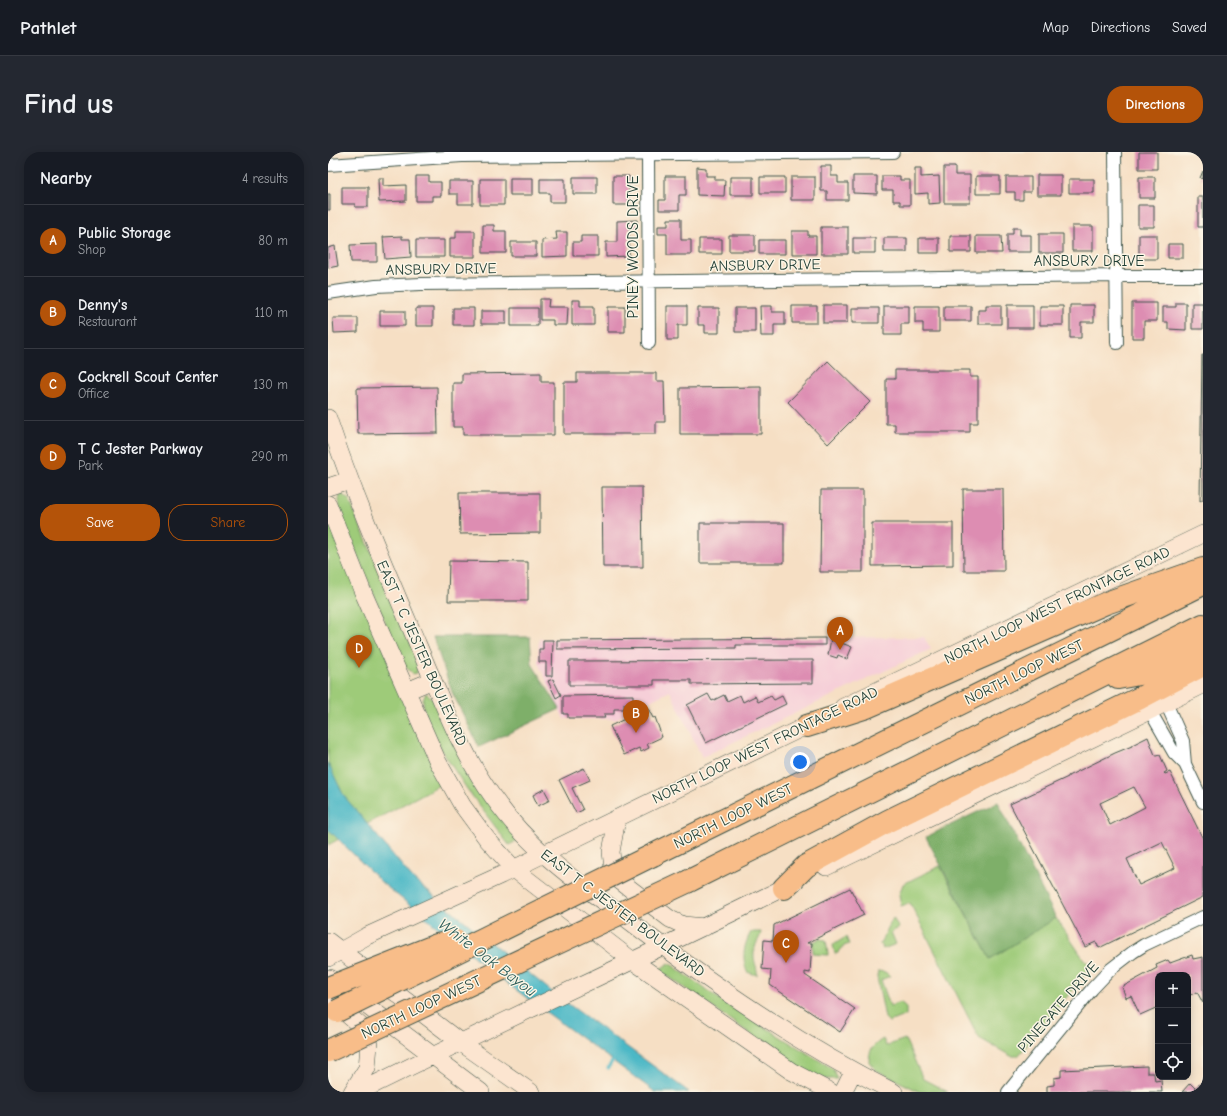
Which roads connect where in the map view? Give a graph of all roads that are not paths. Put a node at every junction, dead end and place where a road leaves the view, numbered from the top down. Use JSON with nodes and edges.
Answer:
{"nodes":[{"id":1,"x":893,"y":152,"type":"edge"},
{"id":2,"x":1115,"y":152,"type":"edge"},
{"id":3,"x":648,"y":153,"type":"edge"},
{"id":4,"x":328,"y":165,"type":"edge"},
{"id":5,"x":1115,"y":276,"type":"junction"},
{"id":6,"x":1203,"y":276,"type":"edge"},
{"id":7,"x":649,"y":283,"type":"junction"},
{"id":8,"x":328,"y":293,"type":"edge"},
{"id":9,"x":649,"y":343,"type":"dead end"},
{"id":10,"x":1117,"y":343,"type":"dead end"},
{"id":11,"x":328,"y":418,"type":"edge"},
{"id":12,"x":349,"y":480,"type":"junction"},
{"id":13,"x":328,"y":487,"type":"edge"},
{"id":14,"x":328,"y":504,"type":"edge"},
{"id":15,"x":1203,"y":534,"type":"edge"},
{"id":16,"x":1203,"y":569,"type":"edge"},
{"id":17,"x":1203,"y":584,"type":"edge"},
{"id":18,"x":1203,"y":625,"type":"edge"},
{"id":19,"x":1203,"y":647,"type":"edge"},
{"id":20,"x":1203,"y":665,"type":"edge"},
{"id":21,"x":433,"y":680,"type":"junction"},
{"id":22,"x":1203,"y":684,"type":"edge"},
{"id":23,"x":1083,"y":686,"type":"junction"},
{"id":24,"x":407,"y":691,"type":"junction"},
{"id":25,"x":1166,"y":703,"type":"junction"},
{"id":26,"x":1145,"y":704,"type":"junction"},
{"id":27,"x":807,"y":726,"type":"junction"},
{"id":28,"x":1185,"y":764,"type":"junction"},
{"id":29,"x":1203,"y":802,"type":"edge"},
{"id":30,"x":617,"y":818,"type":"junction"},
{"id":31,"x":543,"y":855,"type":"junction"},
{"id":32,"x":508,"y":872,"type":"junction"},
{"id":33,"x":784,"y":888,"type":"joint"},
{"id":34,"x":1203,"y":918,"type":"edge"},
{"id":35,"x":706,"y":927,"type":"junction"},
{"id":36,"x":493,"y":933,"type":"junction"},
{"id":37,"x":662,"y":946,"type":"junction"},
{"id":38,"x":332,"y":950,"type":"edge"},
{"id":39,"x":633,"y":960,"type":"junction"},
{"id":40,"x":328,"y":977,"type":"edge"},
{"id":41,"x":328,"y":988,"type":"edge"},
{"id":42,"x":328,"y":998,"type":"edge"},
{"id":43,"x":328,"y":1016,"type":"edge"},
{"id":44,"x":460,"y":1042,"type":"junction"},
{"id":45,"x":328,"y":1051,"type":"edge"},
{"id":46,"x":433,"y":1056,"type":"junction"},
{"id":47,"x":853,"y":1072,"type":"junction"},
{"id":48,"x":352,"y":1092,"type":"edge"},
{"id":49,"x":359,"y":1092,"type":"edge"},
{"id":50,"x":481,"y":1092,"type":"edge"},
{"id":51,"x":530,"y":1092,"type":"edge"},
{"id":52,"x":831,"y":1092,"type":"edge"},
{"id":53,"x":843,"y":1092,"type":"edge"},
{"id":54,"x":894,"y":1092,"type":"edge"},
{"id":55,"x":1008,"y":1092,"type":"edge"}],
"edges":[{"from":1,"to":3,"type":"street"},
{"from":2,"to":5,"type":"street"},
{"from":3,"to":4,"type":"street"},
{"from":3,"to":7,"type":"street","name":"PINEY WOODS DRIVE"},
{"from":5,"to":6,"type":"street","name":"ANSBURY DRIVE"},
{"from":5,"to":7,"type":"street","name":"ANSBURY DRIVE"},
{"from":5,"to":10,"type":"street"},
{"from":7,"to":8,"type":"street","name":"ANSBURY DRIVE"},
{"from":7,"to":9,"type":"street","name":"PINEY WOODS DRIVE"},
{"from":11,"to":12,"type":"main road","name":"EAST T C JESTER BOULEVARD"},
{"from":12,"to":13,"type":"main road"},
{"from":12,"to":21,"type":"main road","name":"EAST T C JESTER BOULEVARD"},
{"from":14,"to":24,"type":"main road","name":"EAST T C JESTER BOULEVARD"},
{"from":15,"to":27,"type":"main road","name":"NORTH LOOP WEST FRONTAGE ROAD"},
{"from":16,"to":27,"type":"highway"},
{"from":17,"to":36,"type":"highway","name":"NORTH LOOP WEST","bridge":true},
{"from":18,"to":23,"type":"highway","name":"NORTH LOOP WEST"},
{"from":19,"to":23,"type":"highway"},
{"from":20,"to":26,"type":"highway"},
{"from":21,"to":24,"type":"main road"},
{"from":21,"to":31,"type":"main road","name":"EAST T C JESTER BOULEVARD"},
{"from":22,"to":25,"type":"main road"},
{"from":23,"to":45,"type":"highway","name":"NORTH LOOP WEST","bridge":true},
{"from":24,"to":32,"type":"main road","name":"EAST T C JESTER BOULEVARD"},
{"from":25,"to":26,"type":"main road"},
{"from":25,"to":28,"type":"street"},
{"from":26,"to":28,"type":"street"},
{"from":26,"to":33,"type":"highway"},
{"from":27,"to":30,"type":"main road","name":"NORTH LOOP WEST FRONTAGE ROAD"},
{"from":28,"to":29,"type":"street"},
{"from":30,"to":31,"type":"main road","name":"NORTH LOOP WEST FRONTAGE ROAD"},
{"from":30,"to":35,"type":"main road"},
{"from":31,"to":32,"type":"main road","name":"NORTH LOOP WEST FRONTAGE ROAD"},
{"from":31,"to":37,"type":"main road","name":"EAST T C JESTER BOULEVARD"},
{"from":32,"to":38,"type":"main road","name":"NORTH LOOP WEST FRONTAGE ROAD"},
{"from":32,"to":39,"type":"main road","name":"EAST T C JESTER BOULEVARD"},
{"from":33,"to":35,"type":"main road"},
{"from":34,"to":55,"type":"street","name":"PINEGATE DRIVE"},
{"from":35,"to":37,"type":"main road"},
{"from":36,"to":41,"type":"highway","bridge":true},
{"from":36,"to":43,"type":"highway","name":"NORTH LOOP WEST","bridge":true},
{"from":37,"to":39,"type":"main road"},
{"from":37,"to":47,"type":"main road","name":"EAST T C JESTER BOULEVARD"},
{"from":38,"to":44,"type":"main road"},
{"from":39,"to":44,"type":"main road"},
{"from":39,"to":52,"type":"main road","name":"EAST T C JESTER BOULEVARD"},
{"from":40,"to":46,"type":"main road"},
{"from":42,"to":48,"type":"main road"},
{"from":44,"to":46,"type":"main road"},
{"from":44,"to":51,"type":"main road"},
{"from":46,"to":49,"type":"main road"},
{"from":46,"to":50,"type":"main road"},
{"from":47,"to":53,"type":"main road"},
{"from":47,"to":54,"type":"main road","name":"EAST T C JESTER BOULEVARD"}]}
